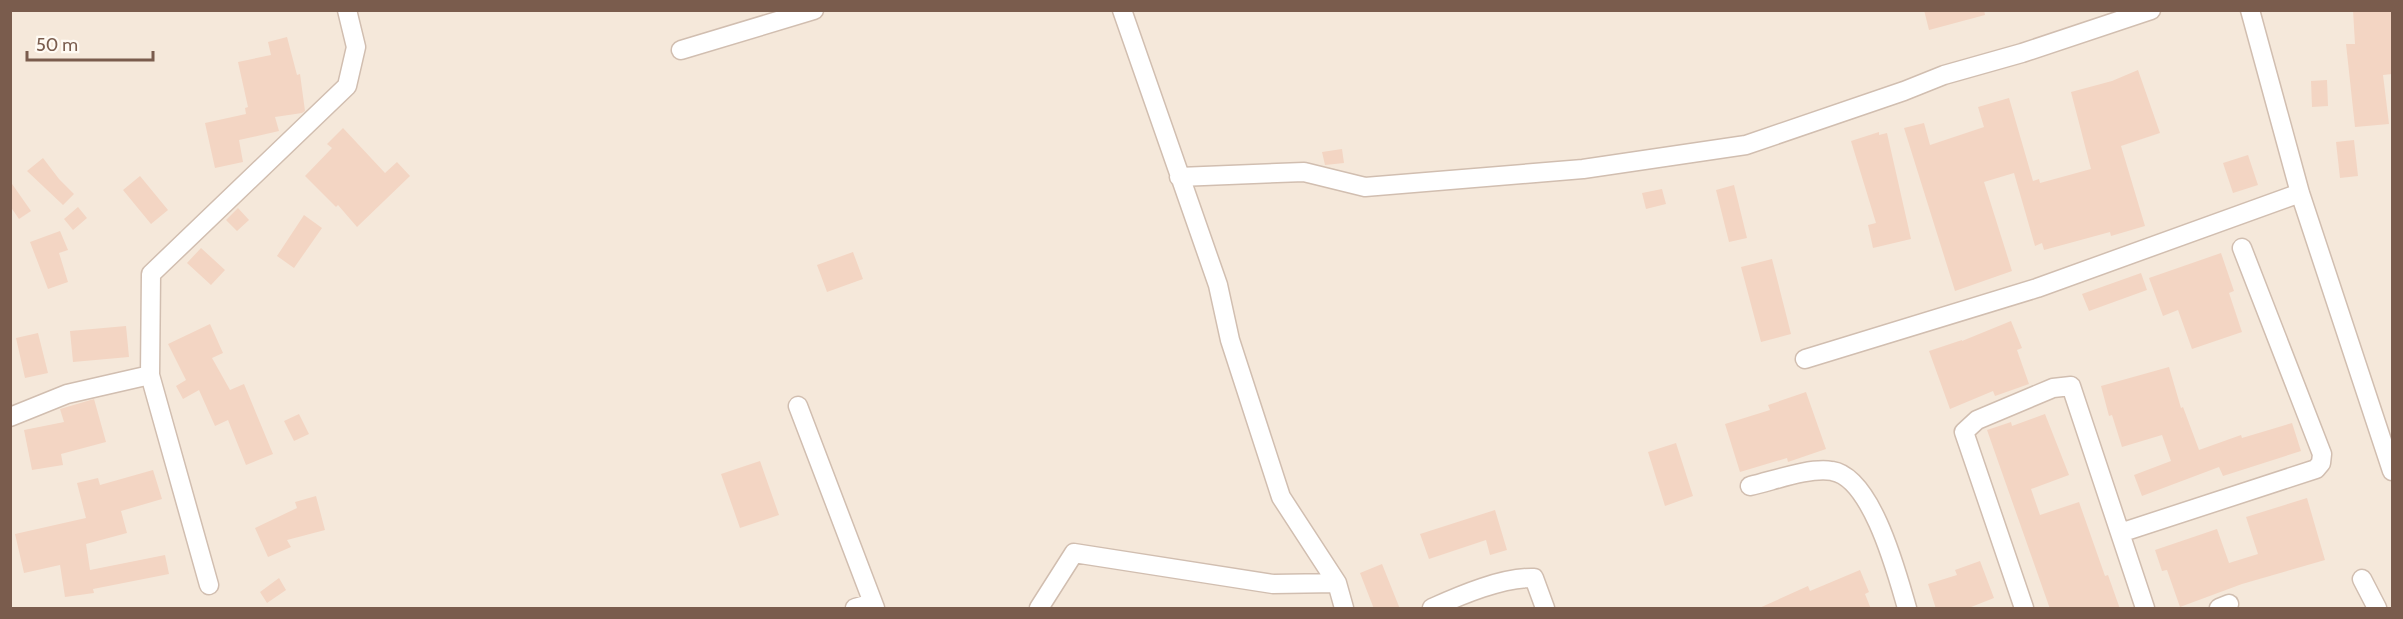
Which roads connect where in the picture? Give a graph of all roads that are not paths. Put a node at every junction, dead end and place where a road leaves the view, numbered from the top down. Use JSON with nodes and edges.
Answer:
{"nodes":[{"id":1,"x":347,"y":10,"type":"edge"},
{"id":2,"x":814,"y":10,"type":"edge"},
{"id":3,"x":1122,"y":10,"type":"edge"},
{"id":4,"x":2151,"y":10,"type":"edge"},
{"id":5,"x":2250,"y":10,"type":"edge"},
{"id":6,"x":681,"y":50,"type":"dead end"},
{"id":7,"x":1179,"y":177,"type":"junction"},
{"id":8,"x":2300,"y":193,"type":"junction"},
{"id":9,"x":2242,"y":248,"type":"dead end"},
{"id":10,"x":1805,"y":359,"type":"dead end"},
{"id":11,"x":150,"y":375,"type":"junction"},
{"id":12,"x":798,"y":406,"type":"dead end"},
{"id":13,"x":10,"y":417,"type":"edge"},
{"id":14,"x":2392,"y":471,"type":"edge"},
{"id":15,"x":1750,"y":486,"type":"dead end"},
{"id":16,"x":2120,"y":533,"type":"junction"},
{"id":17,"x":2362,"y":579,"type":"dead end"},
{"id":18,"x":1337,"y":583,"type":"junction"},
{"id":19,"x":208,"y":585,"type":"dead end"},
{"id":20,"x":874,"y":606,"type":"edge"},
{"id":21,"x":2020,"y":607,"type":"edge"},
{"id":22,"x":855,"y":609,"type":"edge"},
{"id":23,"x":1039,"y":609,"type":"edge"},
{"id":24,"x":1344,"y":609,"type":"edge"},
{"id":25,"x":1432,"y":609,"type":"edge"},
{"id":26,"x":1545,"y":609,"type":"edge"},
{"id":27,"x":1907,"y":609,"type":"edge"},
{"id":28,"x":2145,"y":609,"type":"edge"},
{"id":29,"x":2377,"y":609,"type":"edge"}],
"edges":[{"from":1,"to":11,"type":"street"},
{"from":2,"to":6,"type":"street"},
{"from":3,"to":7,"type":"street"},
{"from":4,"to":7,"type":"street"},
{"from":5,"to":8,"type":"street"},
{"from":7,"to":18,"type":"street"},
{"from":8,"to":10,"type":"street"},
{"from":8,"to":14,"type":"street"},
{"from":9,"to":16,"type":"street"},
{"from":11,"to":13,"type":"street"},
{"from":11,"to":19,"type":"street"},
{"from":12,"to":20,"type":"street"},
{"from":15,"to":27,"type":"street"},
{"from":16,"to":21,"type":"street"},
{"from":16,"to":28,"type":"street"},
{"from":17,"to":29,"type":"street"},
{"from":18,"to":23,"type":"street"},
{"from":18,"to":24,"type":"street"},
{"from":20,"to":22,"type":"street"},
{"from":25,"to":26,"type":"street"}]}
